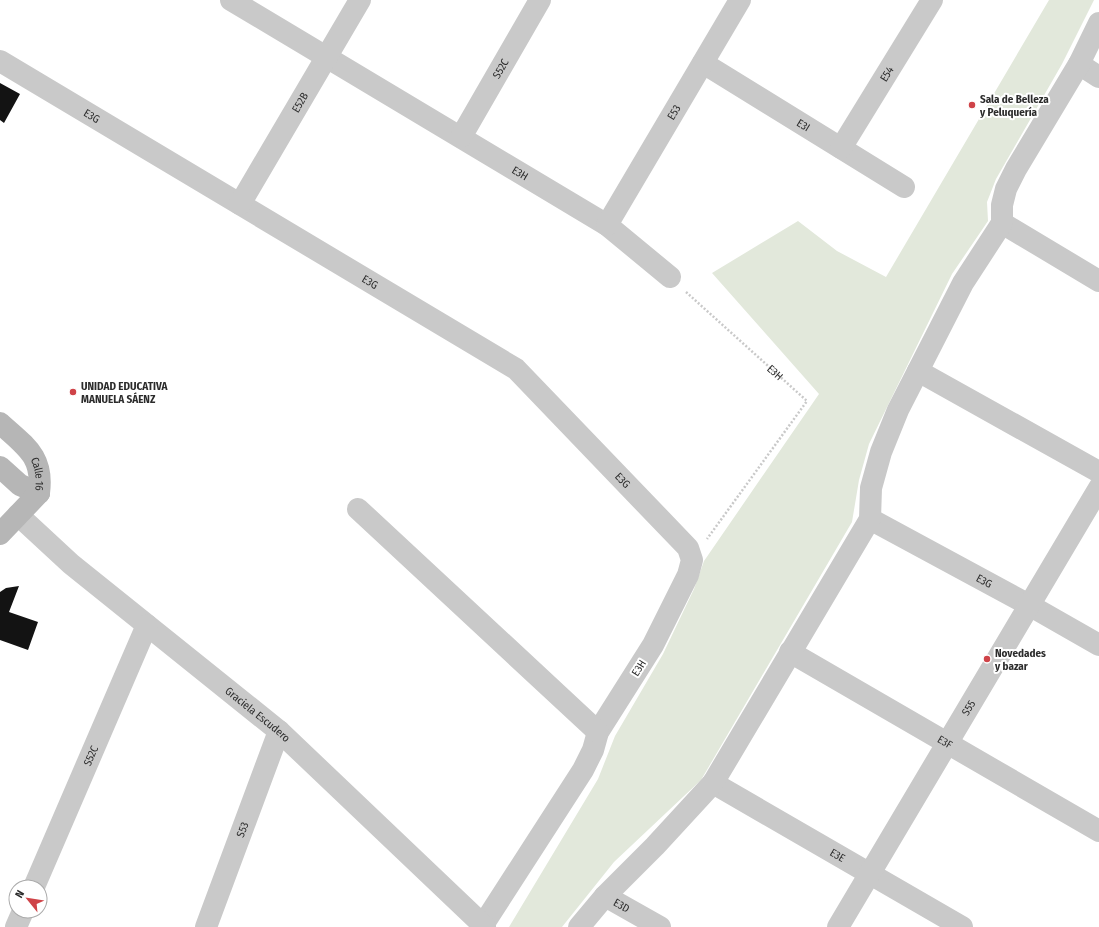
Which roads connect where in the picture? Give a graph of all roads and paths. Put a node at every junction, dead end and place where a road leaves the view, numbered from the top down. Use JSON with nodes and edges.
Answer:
{"nodes":[{"id":1,"x":231,"y":0,"type":"edge"},
{"id":2,"x":360,"y":0,"type":"edge"},
{"id":3,"x":540,"y":0,"type":"edge"},
{"id":4,"x":740,"y":0,"type":"edge"},
{"id":5,"x":932,"y":0,"type":"edge"},
{"id":6,"x":1099,"y":23,"type":"edge"},
{"id":7,"x":326,"y":57,"type":"junction"},
{"id":8,"x":0,"y":61,"type":"edge"},
{"id":9,"x":703,"y":64,"type":"junction"},
{"id":10,"x":1079,"y":64,"type":"junction"},
{"id":11,"x":1099,"y":76,"type":"edge"},
{"id":12,"x":461,"y":137,"type":"junction"},
{"id":13,"x":841,"y":148,"type":"junction"},
{"id":14,"x":904,"y":187,"type":"dead end"},
{"id":15,"x":240,"y":204,"type":"junction"},
{"id":16,"x":1002,"y":223,"type":"junction"},
{"id":17,"x":607,"y":225,"type":"junction"},
{"id":18,"x":670,"y":278,"type":"joint"},
{"id":19,"x":1099,"y":281,"type":"edge"},
{"id":20,"x":918,"y":371,"type":"junction"},
{"id":21,"x":0,"y":423,"type":"edge"},
{"id":22,"x":0,"y":467,"type":"edge"},
{"id":23,"x":1099,"y":472,"type":"edge"},
{"id":24,"x":1099,"y":488,"type":"edge"},
{"id":25,"x":39,"y":493,"type":"junction"},
{"id":26,"x":358,"y":509,"type":"dead end"},
{"id":27,"x":18,"y":515,"type":"junction"},
{"id":28,"x":870,"y":519,"type":"junction"},
{"id":29,"x":0,"y":534,"type":"edge"},
{"id":30,"x":692,"y":560,"type":"junction"},
{"id":31,"x":1029,"y":605,"type":"junction"},
{"id":32,"x":147,"y":625,"type":"junction"},
{"id":33,"x":1099,"y":645,"type":"edge"},
{"id":34,"x":790,"y":652,"type":"junction"},
{"id":35,"x":279,"y":732,"type":"junction"},
{"id":36,"x":598,"y":732,"type":"junction"},
{"id":37,"x":948,"y":742,"type":"junction"},
{"id":38,"x":713,"y":783,"type":"junction"},
{"id":39,"x":1099,"y":831,"type":"edge"},
{"id":40,"x":870,"y":874,"type":"junction"},
{"id":41,"x":37,"y":879,"type":"edge"},
{"id":42,"x":605,"y":896,"type":"junction"},
{"id":43,"x":484,"y":926,"type":"edge"},
{"id":44,"x":206,"y":927,"type":"edge"},
{"id":45,"x":579,"y":927,"type":"edge"},
{"id":46,"x":660,"y":927,"type":"edge"},
{"id":47,"x":838,"y":927,"type":"edge"},
{"id":48,"x":962,"y":927,"type":"edge"}],
"edges":[{"from":1,"to":7,"type":"street","name":"E3H"},
{"from":2,"to":7,"type":"street","name":"E52B"},
{"from":3,"to":12,"type":"street","name":"S52C"},
{"from":4,"to":9,"type":"street","name":"E53"},
{"from":5,"to":13,"type":"street","name":"E54"},
{"from":6,"to":10,"type":"street"},
{"from":7,"to":12,"type":"street","name":"E3H"},
{"from":7,"to":15,"type":"street","name":"E52B"},
{"from":8,"to":15,"type":"street","name":"E3G"},
{"from":9,"to":13,"type":"street","name":"E3I"},
{"from":9,"to":17,"type":"street","name":"E53"},
{"from":10,"to":11,"type":"street"},
{"from":10,"to":16,"type":"street"},
{"from":12,"to":17,"type":"street","name":"E3H"},
{"from":13,"to":14,"type":"street","name":"E3I"},
{"from":15,"to":30,"type":"street","name":"E3G"},
{"from":16,"to":19,"type":"street"},
{"from":16,"to":20,"type":"street"},
{"from":17,"to":18,"type":"street","name":"E3H"},
{"from":18,"to":30,"type":"path","name":"E3H"},
{"from":20,"to":23,"type":"street"},
{"from":20,"to":28,"type":"street"},
{"from":21,"to":25,"type":"main road","name":"Calle 16"},
{"from":22,"to":25,"type":"main road","name":"Calle 16"},
{"from":24,"to":31,"type":"street","name":"S55"},
{"from":25,"to":27,"type":"main road"},
{"from":26,"to":36,"type":"street"},
{"from":27,"to":29,"type":"main road"},
{"from":27,"to":32,"type":"street","name":"Graciela Escudero"},
{"from":28,"to":31,"type":"street","name":"E3G"},
{"from":28,"to":34,"type":"street"},
{"from":30,"to":36,"type":"street","name":"E3H"},
{"from":31,"to":33,"type":"street","name":"E3G"},
{"from":31,"to":37,"type":"street","name":"S55"},
{"from":32,"to":35,"type":"street","name":"Graciela Escudero"},
{"from":32,"to":41,"type":"street","name":"S52C"},
{"from":34,"to":37,"type":"street","name":"E3F"},
{"from":34,"to":38,"type":"street"},
{"from":35,"to":43,"type":"street","name":"Graciela Escudero"},
{"from":35,"to":44,"type":"street","name":"S53"},
{"from":36,"to":43,"type":"street","name":"E3H"},
{"from":37,"to":39,"type":"street","name":"E3F"},
{"from":37,"to":40,"type":"street","name":"S55"},
{"from":38,"to":40,"type":"street","name":"E3E"},
{"from":38,"to":42,"type":"street"},
{"from":40,"to":47,"type":"street","name":"S55"},
{"from":40,"to":48,"type":"street","name":"E3E"},
{"from":42,"to":45,"type":"street"},
{"from":42,"to":46,"type":"street","name":"E3D"}]}
